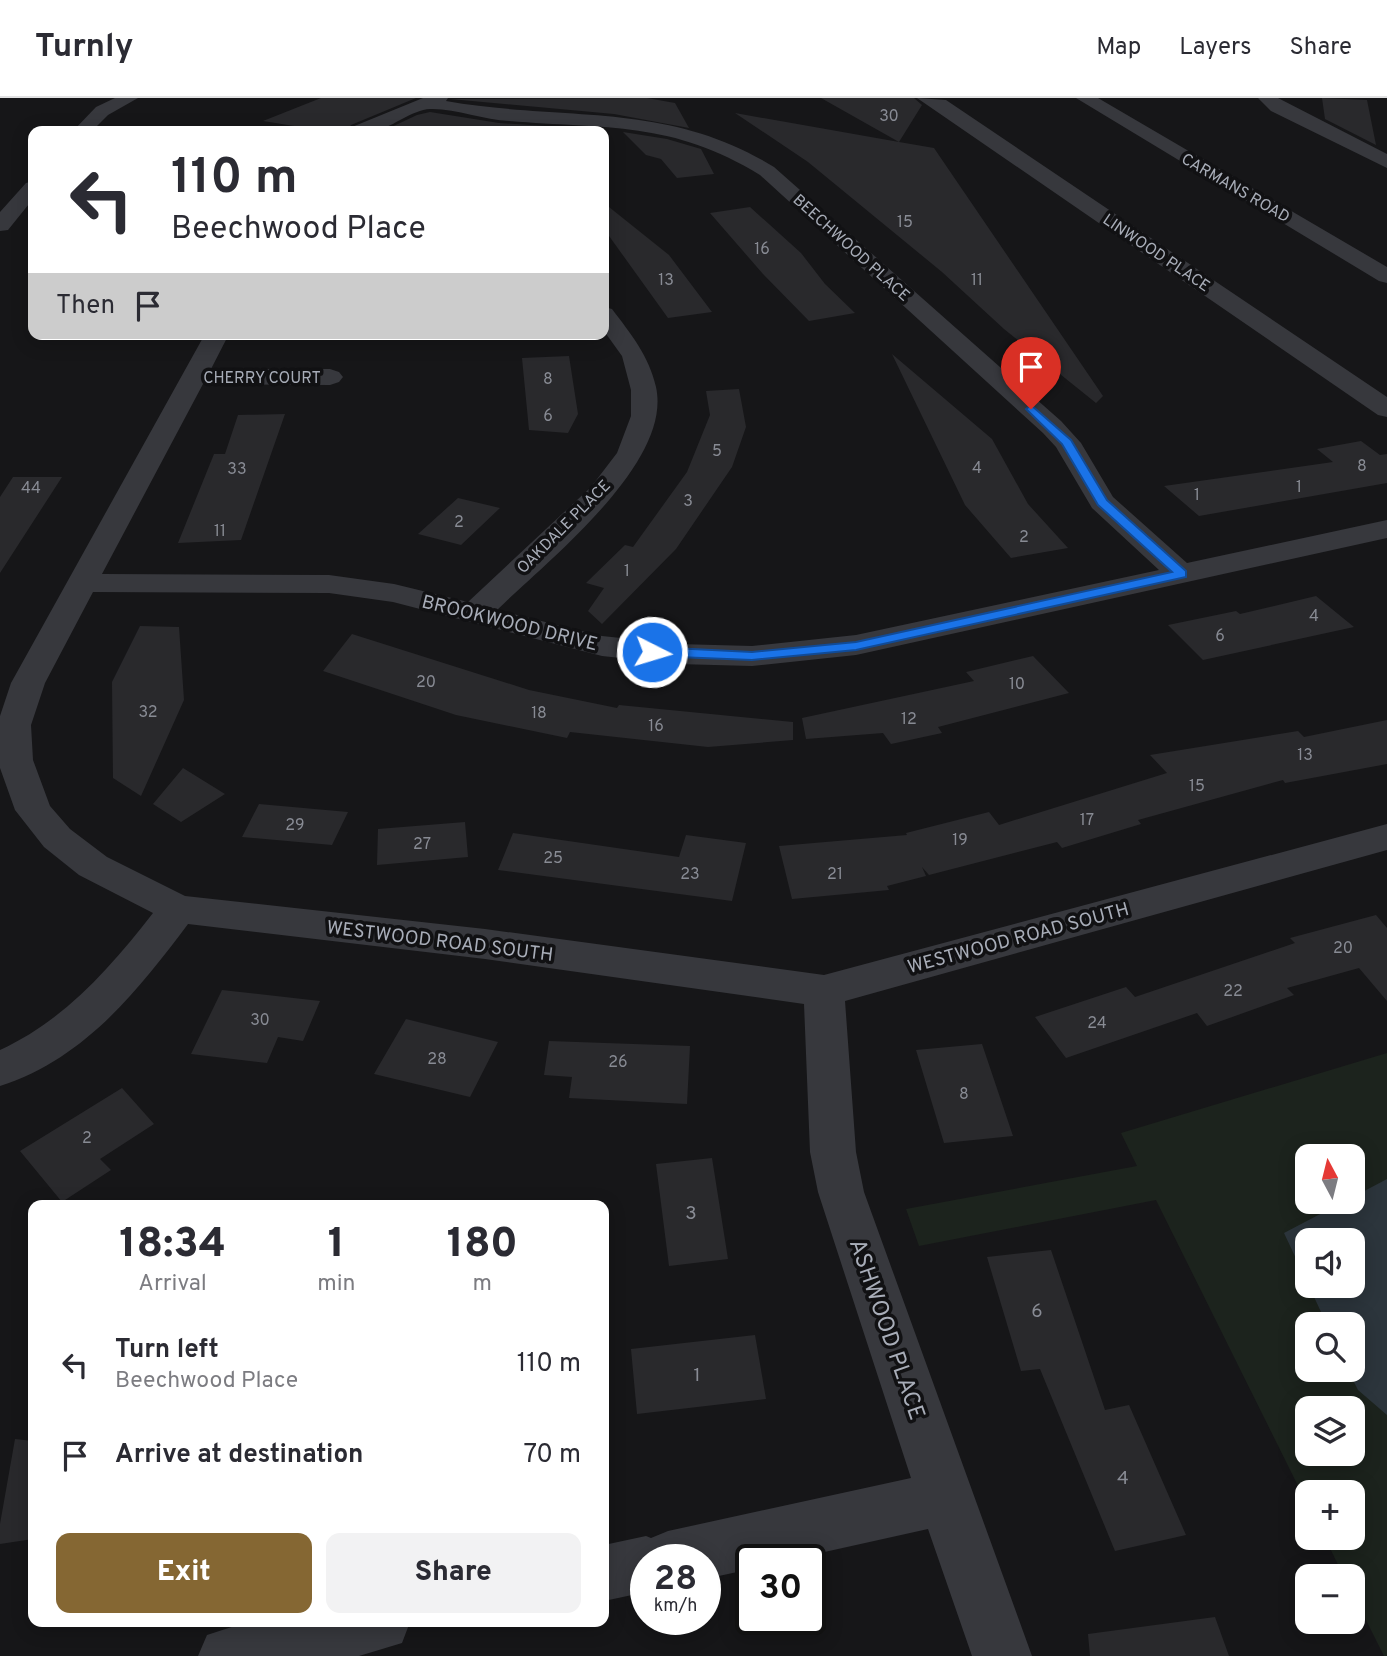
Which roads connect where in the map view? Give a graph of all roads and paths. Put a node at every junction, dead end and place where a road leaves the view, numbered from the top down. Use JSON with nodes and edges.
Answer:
{"nodes":[{"id":1,"x":129,"y":98,"type":"edge"},
{"id":2,"x":926,"y":98,"type":"edge"},
{"id":3,"x":1085,"y":98,"type":"edge"},
{"id":4,"x":1117,"y":98,"type":"edge"},
{"id":5,"x":1267,"y":98,"type":"edge"},
{"id":6,"x":433,"y":100,"type":"edge"},
{"id":7,"x":87,"y":126,"type":"edge"},
{"id":8,"x":371,"y":126,"type":"edge"},
{"id":9,"x":1387,"y":162,"type":"edge"},
{"id":10,"x":28,"y":193,"type":"edge"},
{"id":11,"x":1328,"y":218,"type":"dead end"},
{"id":12,"x":0,"y":225,"type":"edge"},
{"id":13,"x":1387,"y":275,"type":"edge"},
{"id":14,"x":609,"y":321,"type":"edge"},
{"id":15,"x":213,"y":340,"type":"edge"},
{"id":16,"x":194,"y":376,"type":"junction"},
{"id":17,"x":330,"y":377,"type":"dead end"},
{"id":18,"x":1387,"y":409,"type":"edge"},
{"id":19,"x":1387,"y":529,"type":"edge"},
{"id":20,"x":1181,"y":574,"type":"junction"},
{"id":21,"x":82,"y":583,"type":"junction"},
{"id":22,"x":473,"y":615,"type":"junction"},
{"id":23,"x":1387,"y":836,"type":"edge"},
{"id":24,"x":178,"y":909,"type":"junction"},
{"id":25,"x":824,"y":991,"type":"junction"},
{"id":26,"x":0,"y":1069,"type":"edge"},
{"id":27,"x":945,"y":1498,"type":"junction"},
{"id":28,"x":721,"y":1547,"type":"edge"},
{"id":29,"x":630,"y":1567,"type":"edge"},
{"id":30,"x":609,"y":1572,"type":"edge"},
{"id":31,"x":358,"y":1627,"type":"edge"},
{"id":32,"x":228,"y":1656,"type":"edge"},
{"id":33,"x":1002,"y":1656,"type":"edge"}],
"edges":[{"from":1,"to":7,"type":"street"},
{"from":2,"to":18,"type":"street","name":"LINWOOD PLACE"},
{"from":3,"to":13,"type":"street","name":"CARMANS ROAD"},
{"from":4,"to":11,"type":"street","name":"CARMANS ROAD"},
{"from":5,"to":9,"type":"street"},
{"from":6,"to":8,"type":"street"},
{"from":6,"to":20,"type":"street","name":"BEECHWOOD PLACE"},
{"from":10,"to":12,"type":"street"},
{"from":14,"to":22,"type":"street","name":"OAKDALE PLACE"},
{"from":15,"to":16,"type":"street","name":"WESTWOOD ROAD SOUTH"},
{"from":16,"to":17,"type":"street","name":"CHERRY COURT"},
{"from":16,"to":21,"type":"street","name":"WESTWOOD ROAD SOUTH"},
{"from":19,"to":20,"type":"street","name":"BROOKWOOD DRIVE"},
{"from":20,"to":22,"type":"street","name":"BROOKWOOD DRIVE"},
{"from":21,"to":22,"type":"street","name":"BROOKWOOD DRIVE"},
{"from":21,"to":24,"type":"street","name":"WESTWOOD ROAD SOUTH"},
{"from":23,"to":25,"type":"street","name":"WESTWOOD ROAD SOUTH"},
{"from":24,"to":25,"type":"street","name":"WESTWOOD ROAD SOUTH"},
{"from":24,"to":26,"type":"street"},
{"from":25,"to":27,"type":"street","name":"ASHWOOD PLACE"},
{"from":27,"to":28,"type":"street"},
{"from":27,"to":33,"type":"street","name":"ASHWOOD PLACE"},
{"from":29,"to":30,"type":"street"},
{"from":31,"to":32,"type":"street"}]}
